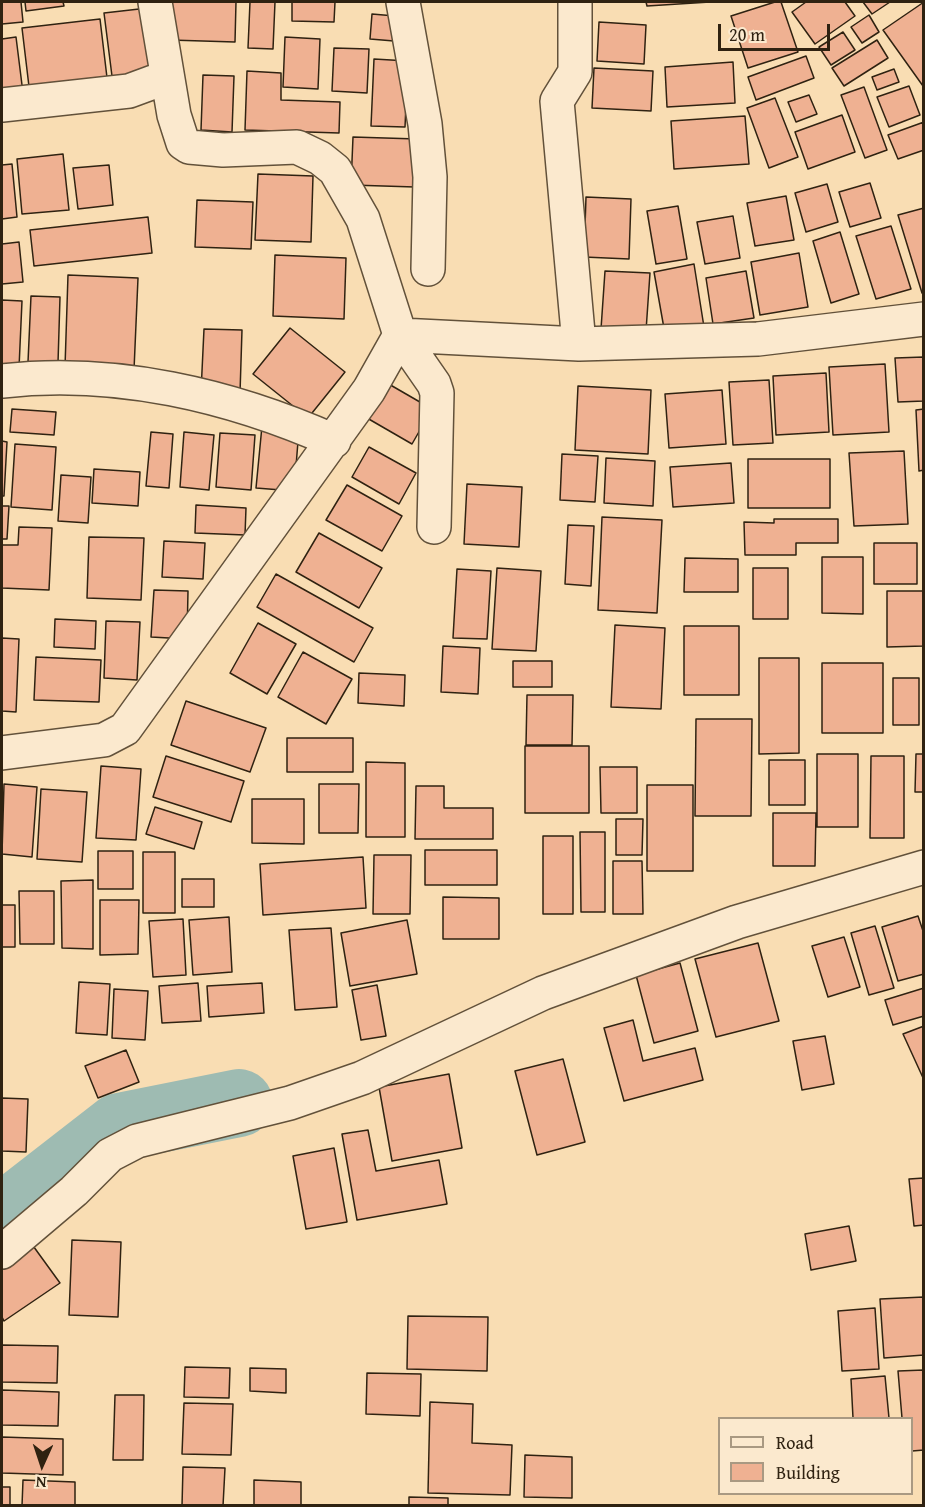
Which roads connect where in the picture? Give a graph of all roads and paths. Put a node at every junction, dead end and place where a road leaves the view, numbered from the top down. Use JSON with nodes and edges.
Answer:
{"nodes":[{"id":1,"x":155,"y":2,"type":"edge"},
{"id":2,"x":403,"y":2,"type":"edge"},
{"id":3,"x":575,"y":2,"type":"edge"},
{"id":4,"x":167,"y":77,"type":"junction"},
{"id":5,"x":2,"y":105,"type":"edge"},
{"id":6,"x":428,"y":268,"type":"dead end"},
{"id":7,"x":924,"y":319,"type":"edge"},
{"id":8,"x":400,"y":335,"type":"junction"},
{"id":9,"x":579,"y":344,"type":"junction"},
{"id":10,"x":2,"y":381,"type":"edge"},
{"id":11,"x":334,"y":441,"type":"junction"},
{"id":12,"x":434,"y":527,"type":"dead end"},
{"id":13,"x":2,"y":753,"type":"edge"},
{"id":14,"x":924,"y":867,"type":"edge"},
{"id":15,"x":2,"y":1252,"type":"edge"}],
"edges":[{"from":1,"to":4,"type":"street"},
{"from":2,"to":6,"type":"street"},
{"from":3,"to":9,"type":"street"},
{"from":4,"to":5,"type":"street"},
{"from":4,"to":8,"type":"street"},
{"from":7,"to":9,"type":"street"},
{"from":8,"to":9,"type":"street"},
{"from":8,"to":11,"type":"street"},
{"from":8,"to":12,"type":"street"},
{"from":10,"to":11,"type":"street"},
{"from":11,"to":13,"type":"street"},
{"from":14,"to":15,"type":"street"}]}
